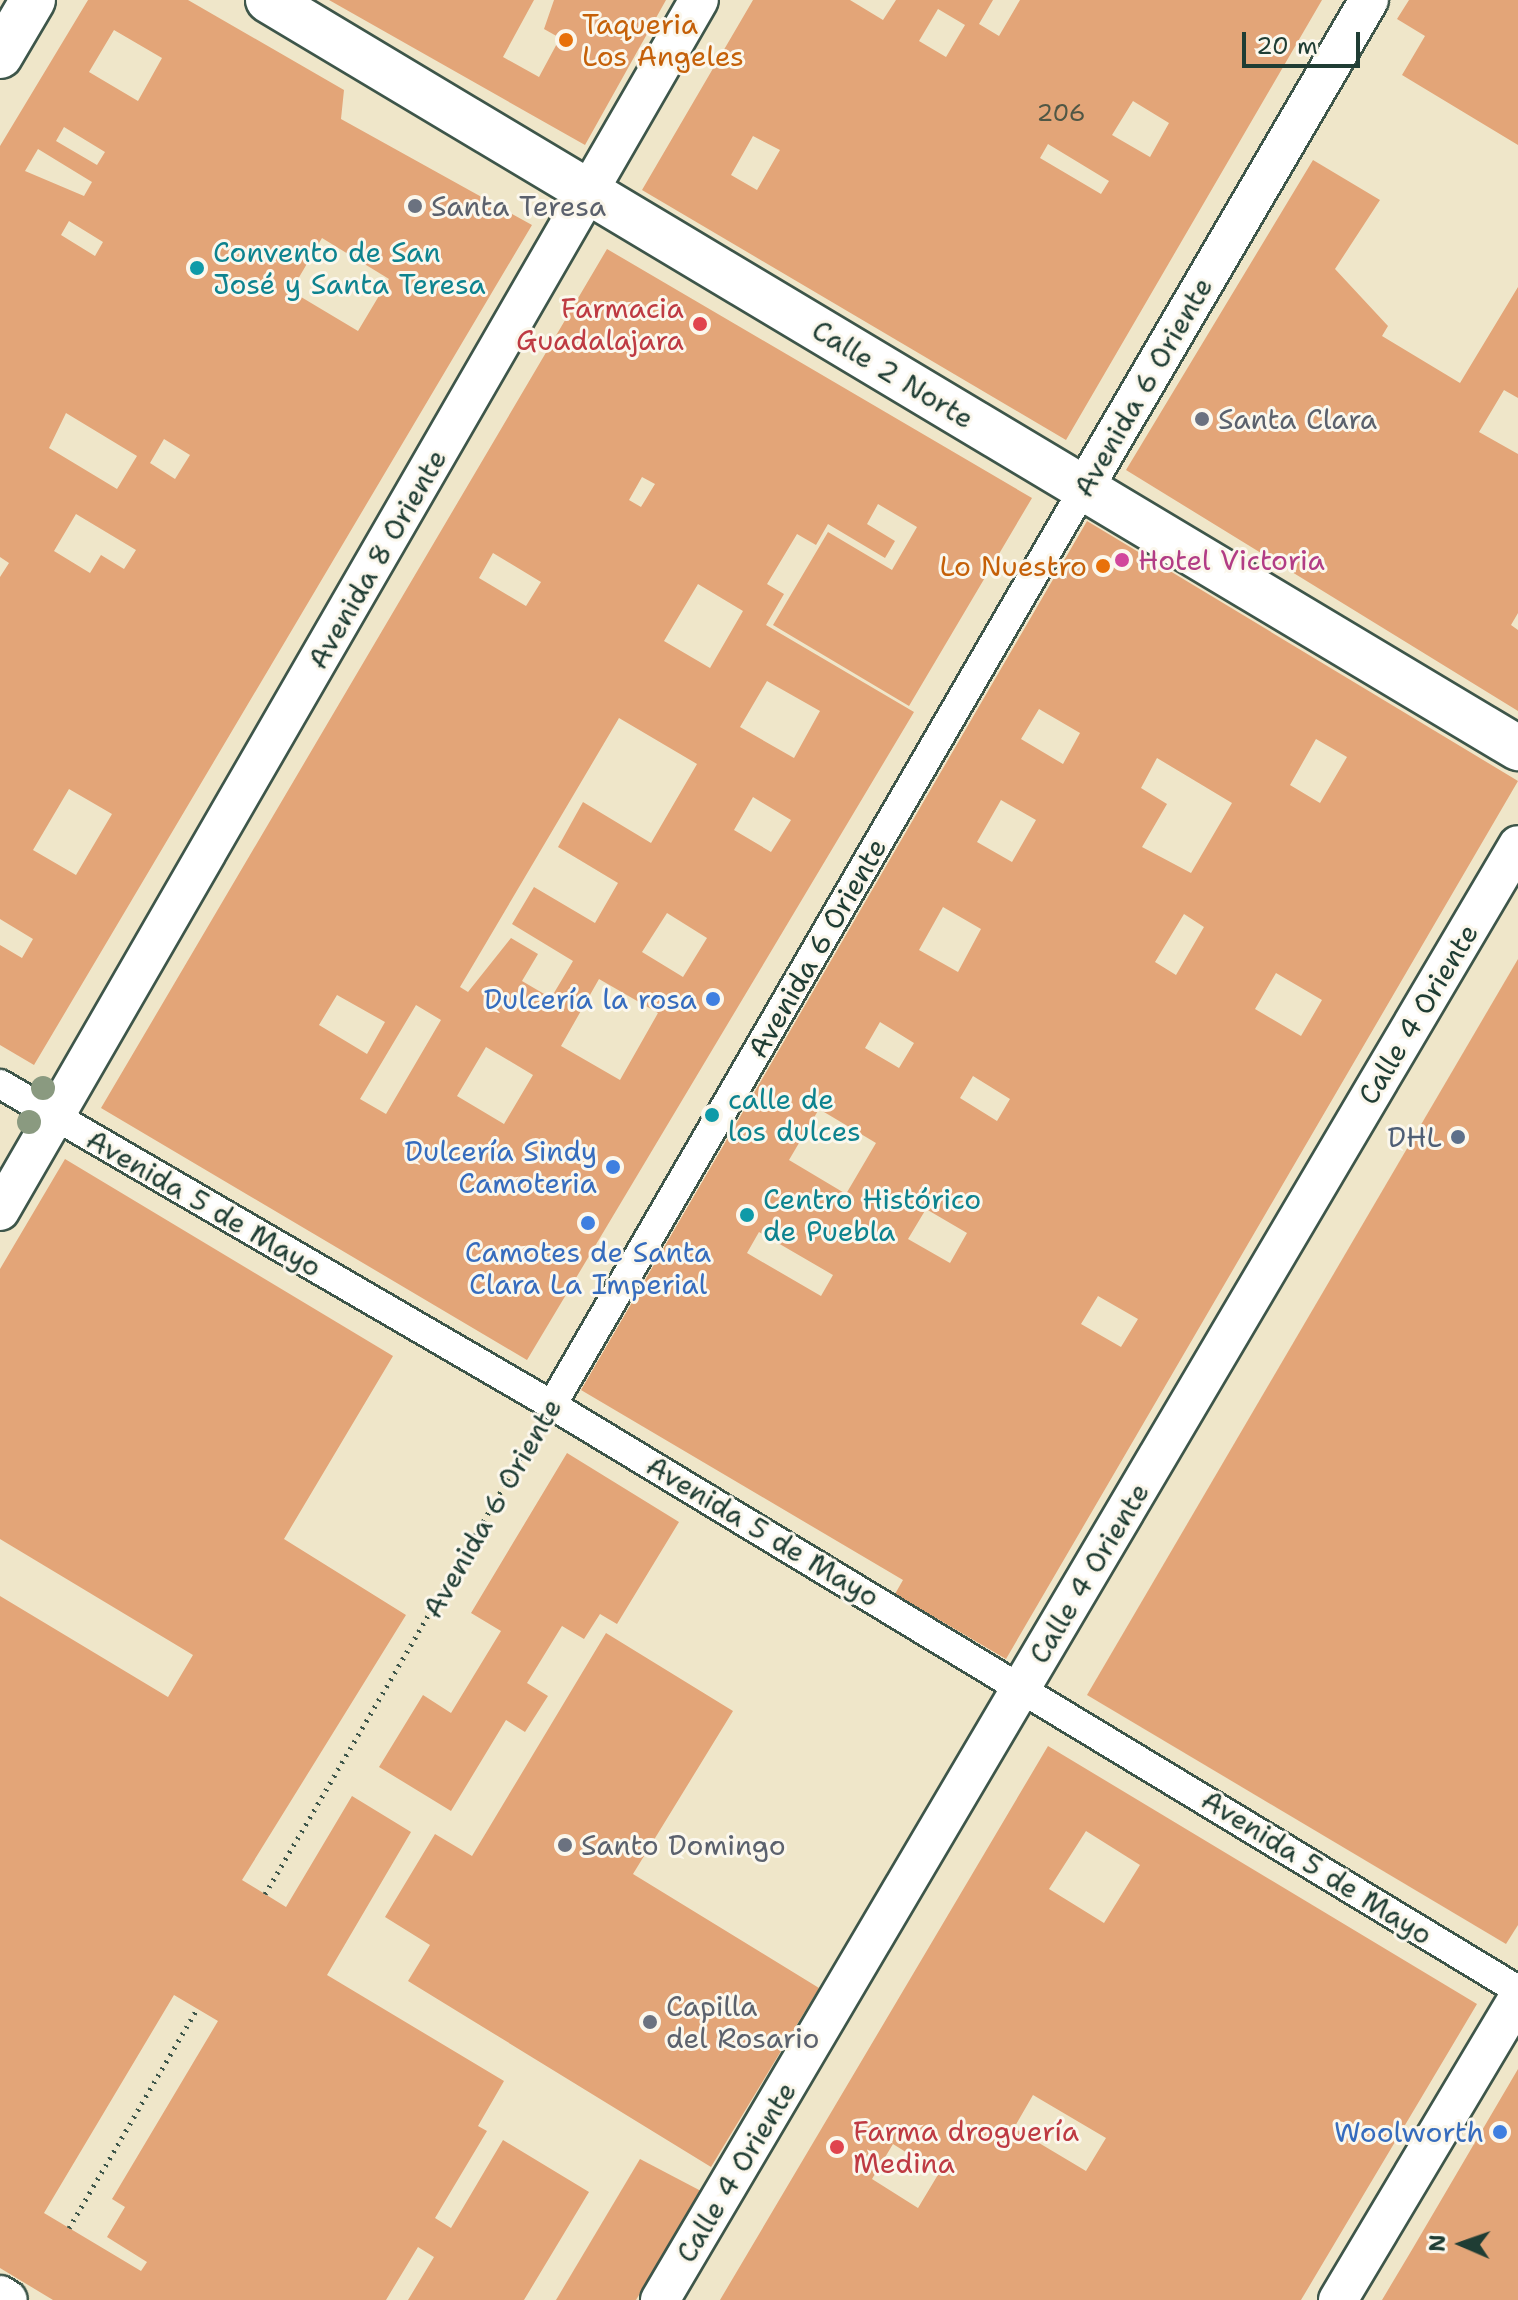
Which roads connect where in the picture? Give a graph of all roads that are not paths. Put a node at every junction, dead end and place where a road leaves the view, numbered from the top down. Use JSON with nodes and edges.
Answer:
{"nodes":[{"id":1,"x":33,"y":0,"type":"edge"},
{"id":2,"x":268,"y":0,"type":"edge"},
{"id":3,"x":699,"y":0,"type":"edge"},
{"id":4,"x":1369,"y":0,"type":"edge"},
{"id":5,"x":0,"y":56,"type":"edge"},
{"id":6,"x":589,"y":192,"type":"junction"},
{"id":7,"x":1084,"y":488,"type":"junction"},
{"id":8,"x":1518,"y":748,"type":"edge"},
{"id":9,"x":1518,"y":845,"type":"edge"},
{"id":10,"x":0,"y":1084,"type":"edge"},
{"id":11,"x":56,"y":1117,"type":"junction"},
{"id":12,"x":0,"y":1211,"type":"edge"},
{"id":13,"x":552,"y":1405,"type":"junction"},
{"id":14,"x":1022,"y":1686,"type":"junction"},
{"id":15,"x":1518,"y":1990,"type":"edge"},
{"id":16,"x":1518,"y":1998,"type":"edge"},
{"id":17,"x":0,"y":2295,"type":"edge"},
{"id":18,"x":8,"y":2300,"type":"edge"},
{"id":19,"x":660,"y":2300,"type":"edge"},
{"id":20,"x":1338,"y":2300,"type":"edge"}],
"edges":[{"from":1,"to":5,"type":"street"},
{"from":2,"to":6,"type":"street","name":"Calle 2 Norte"},
{"from":3,"to":6,"type":"street","name":"Avenida 8 Oriente"},
{"from":4,"to":7,"type":"street","name":"Avenida 6 Oriente"},
{"from":6,"to":7,"type":"street","name":"Calle 2 Norte"},
{"from":6,"to":11,"type":"street","name":"Avenida 8 Oriente"},
{"from":7,"to":8,"type":"street","name":"Calle 2 Norte"},
{"from":7,"to":13,"type":"street","name":"Avenida 6 Oriente"},
{"from":9,"to":14,"type":"street","name":"Calle 4 Oriente"},
{"from":10,"to":11,"type":"street","name":"Avenida 5 de Mayo"},
{"from":11,"to":12,"type":"street","name":"Avenida 8 Oriente"},
{"from":11,"to":13,"type":"street","name":"Avenida 5 de Mayo"},
{"from":13,"to":14,"type":"street","name":"Avenida 5 de Mayo"},
{"from":14,"to":15,"type":"street","name":"Avenida 5 de Mayo"},
{"from":14,"to":19,"type":"street","name":"Calle 4 Oriente"},
{"from":16,"to":20,"type":"street"},
{"from":17,"to":18,"type":"street"}]}
